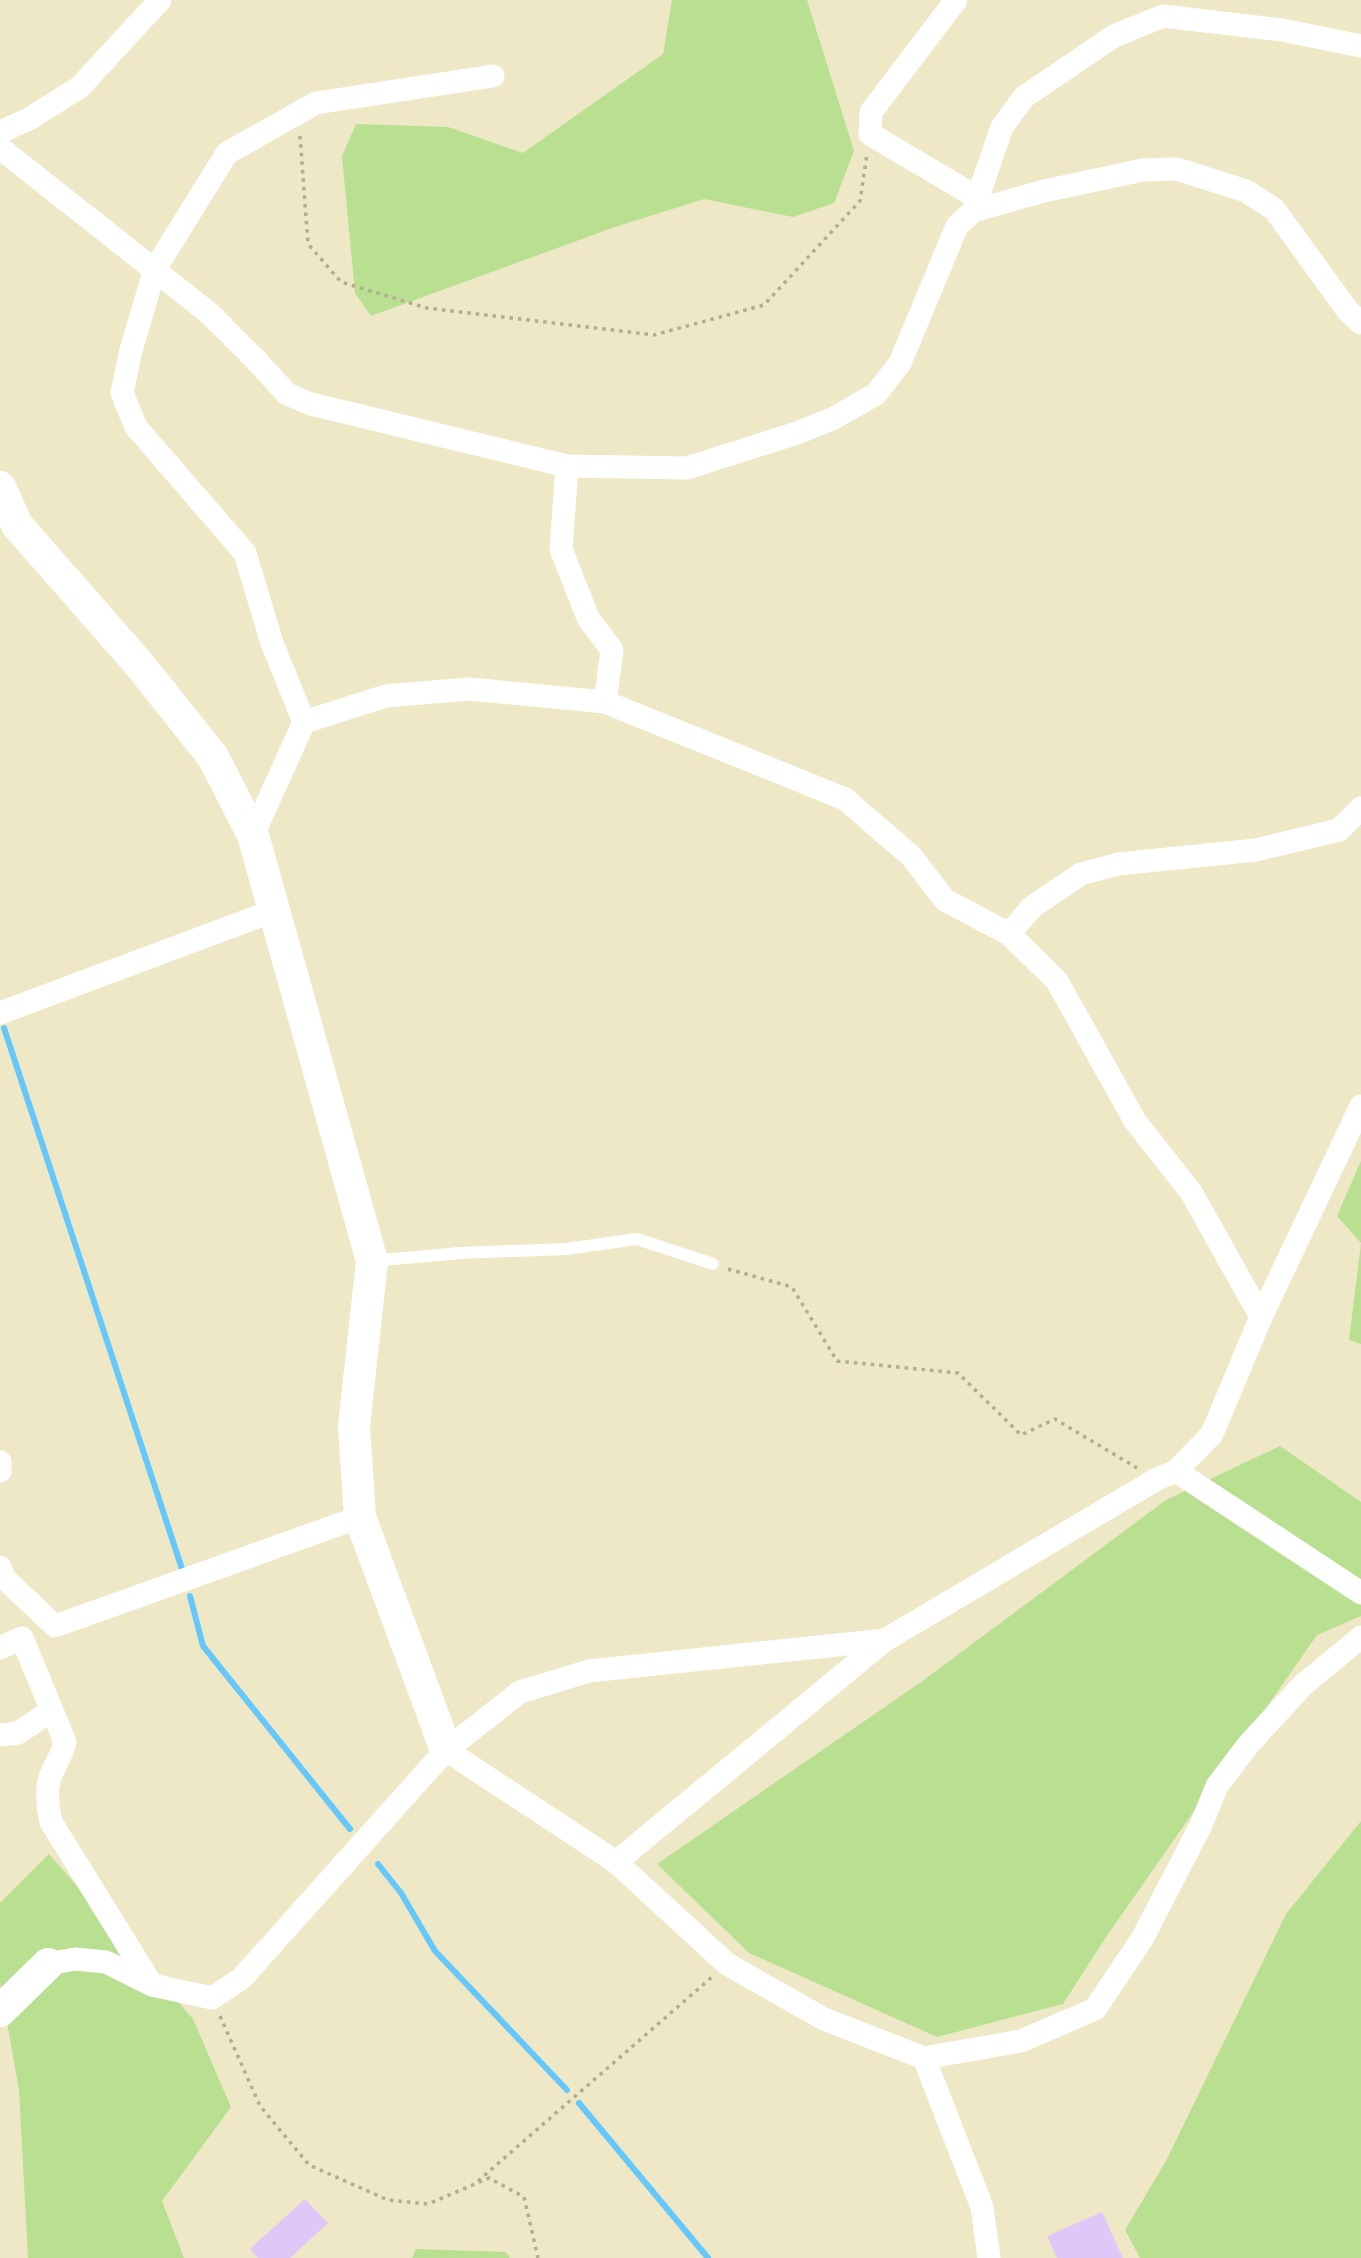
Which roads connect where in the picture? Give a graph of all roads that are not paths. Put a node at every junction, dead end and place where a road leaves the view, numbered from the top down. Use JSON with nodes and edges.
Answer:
{"nodes":[{"id":1,"x":160,"y":0,"type":"edge"},
{"id":2,"x":956,"y":0,"type":"edge"},
{"id":3,"x":1361,"y":46,"type":"edge"},
{"id":4,"x":493,"y":76,"type":"dead end"},
{"id":5,"x":0,"y":132,"type":"edge"},
{"id":6,"x":0,"y":148,"type":"edge"},
{"id":7,"x":975,"y":205,"type":"junction"},
{"id":8,"x":155,"y":269,"type":"junction"},
{"id":9,"x":1361,"y":323,"type":"edge"},
{"id":10,"x":567,"y":466,"type":"junction"},
{"id":11,"x":0,"y":487,"type":"edge"},
{"id":12,"x":605,"y":702,"type":"junction"},
{"id":13,"x":304,"y":722,"type":"junction"},
{"id":14,"x":1361,"y":808,"type":"edge"},
{"id":15,"x":253,"y":835,"type":"junction"},
{"id":16,"x":273,"y":911,"type":"junction"},
{"id":17,"x":1009,"y":934,"type":"junction"},
{"id":18,"x":0,"y":1013,"type":"edge"},
{"id":19,"x":1361,"y":1106,"type":"edge"},
{"id":20,"x":372,"y":1261,"type":"junction"},
{"id":21,"x":713,"y":1264,"type":"road end"},
{"id":22,"x":1261,"y":1317,"type":"junction"},
{"id":23,"x":0,"y":1462,"type":"edge"},
{"id":24,"x":0,"y":1471,"type":"edge"},
{"id":25,"x":1167,"y":1475,"type":"junction"},
{"id":26,"x":360,"y":1517,"type":"junction"},
{"id":27,"x":0,"y":1567,"type":"edge"},
{"id":28,"x":1361,"y":1593,"type":"edge"},
{"id":29,"x":1361,"y":1637,"type":"edge"},
{"id":30,"x":885,"y":1640,"type":"junction"},
{"id":31,"x":0,"y":1648,"type":"edge"},
{"id":32,"x":51,"y":1711,"type":"junction"},
{"id":33,"x":0,"y":1735,"type":"edge"},
{"id":34,"x":446,"y":1750,"type":"junction"},
{"id":35,"x":616,"y":1863,"type":"junction"},
{"id":36,"x":48,"y":1964,"type":"joint"},
{"id":37,"x":152,"y":1985,"type":"junction"},
{"id":38,"x":0,"y":2011,"type":"edge"},
{"id":39,"x":924,"y":2058,"type":"junction"},
{"id":40,"x":989,"y":2258,"type":"edge"}],
"edges":[{"from":1,"to":5,"type":"street"},
{"from":2,"to":7,"type":"street"},
{"from":3,"to":7,"type":"street"},
{"from":4,"to":8,"type":"street"},
{"from":6,"to":8,"type":"street"},
{"from":7,"to":9,"type":"street"},
{"from":7,"to":10,"type":"street"},
{"from":8,"to":10,"type":"street"},
{"from":8,"to":13,"type":"street"},
{"from":10,"to":12,"type":"street"},
{"from":11,"to":15,"type":"street"},
{"from":12,"to":13,"type":"street"},
{"from":12,"to":17,"type":"street"},
{"from":13,"to":15,"type":"street"},
{"from":14,"to":17,"type":"street"},
{"from":15,"to":16,"type":"street"},
{"from":16,"to":18,"type":"street"},
{"from":16,"to":20,"type":"street"},
{"from":17,"to":22,"type":"street"},
{"from":19,"to":22,"type":"street"},
{"from":20,"to":21,"type":"lane"},
{"from":20,"to":26,"type":"street"},
{"from":22,"to":25,"type":"street"},
{"from":23,"to":24,"type":"street"},
{"from":25,"to":28,"type":"street"},
{"from":25,"to":30,"type":"street"},
{"from":26,"to":27,"type":"street"},
{"from":26,"to":34,"type":"street"},
{"from":29,"to":39,"type":"street"},
{"from":30,"to":34,"type":"street"},
{"from":30,"to":35,"type":"street"},
{"from":31,"to":32,"type":"street"},
{"from":32,"to":33,"type":"street"},
{"from":32,"to":37,"type":"street"},
{"from":34,"to":35,"type":"street"},
{"from":34,"to":37,"type":"street"},
{"from":35,"to":39,"type":"street"},
{"from":36,"to":37,"type":"street"},
{"from":36,"to":38,"type":"street"},
{"from":39,"to":40,"type":"street"}]}
